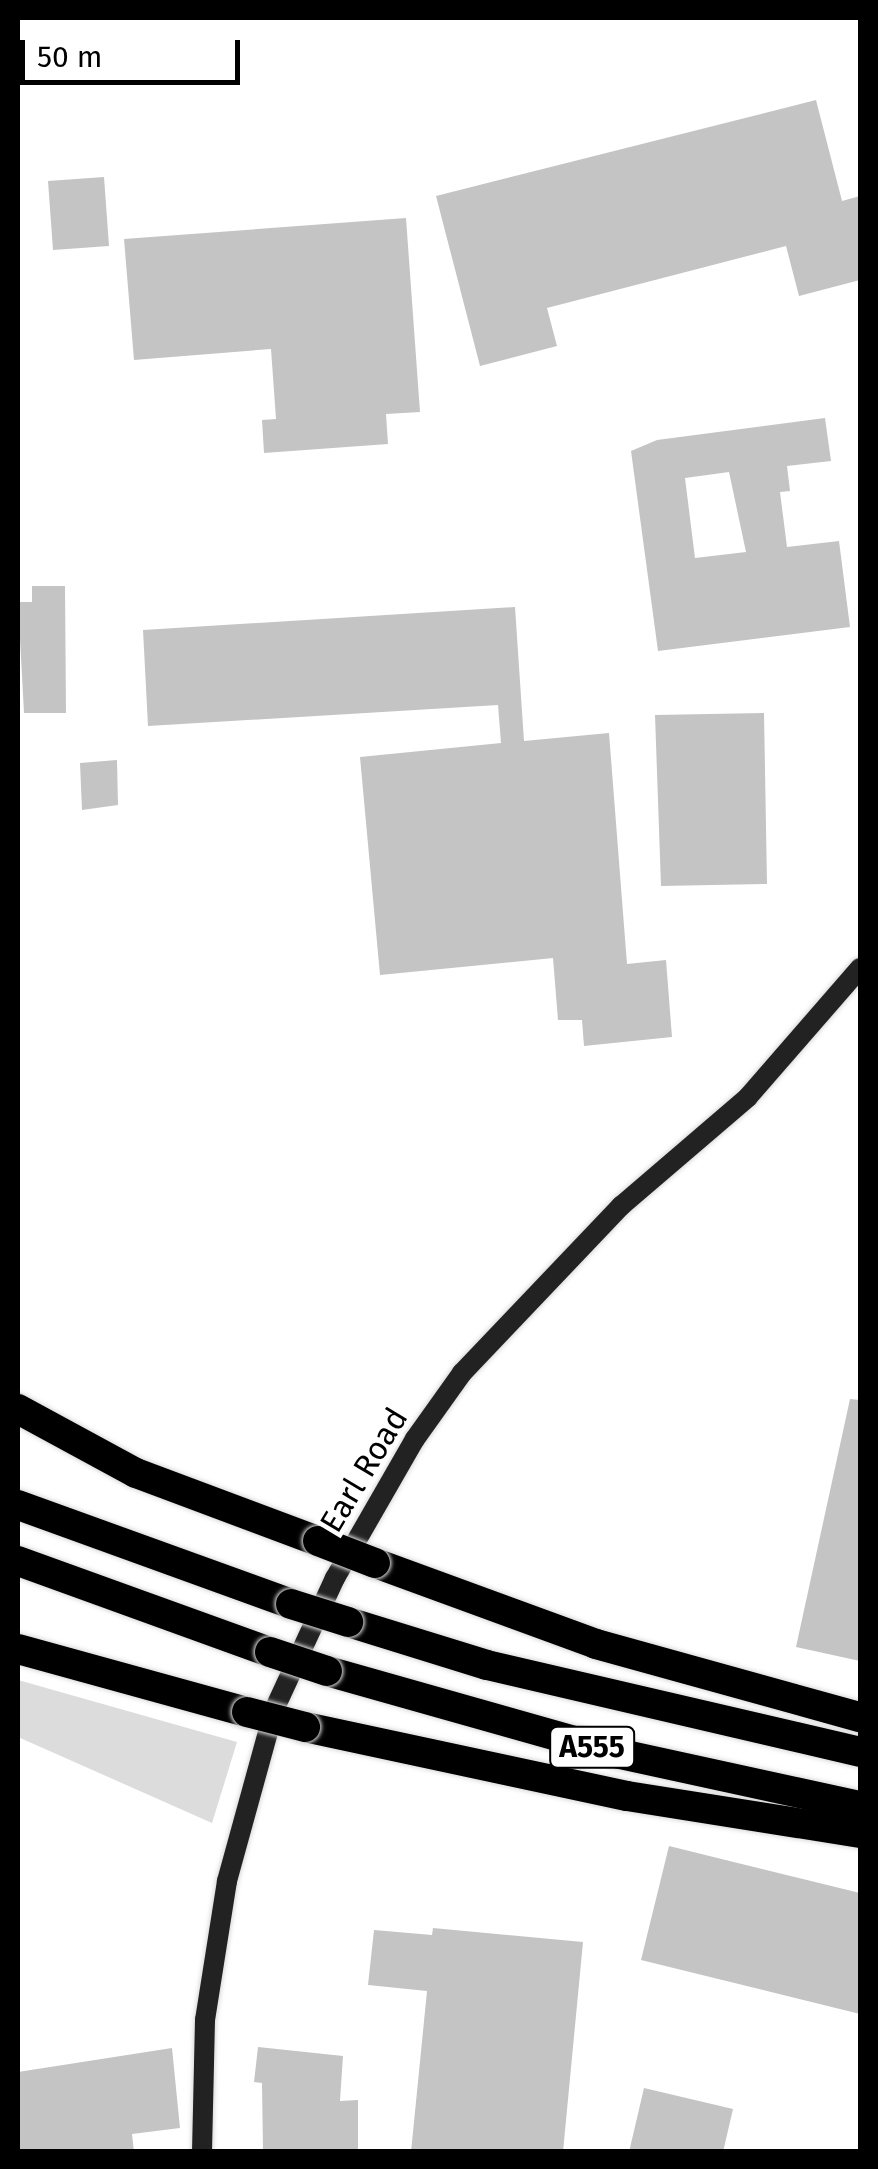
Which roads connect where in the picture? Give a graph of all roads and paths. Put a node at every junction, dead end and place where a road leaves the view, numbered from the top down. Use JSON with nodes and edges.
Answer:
{"nodes":[{"id":1,"x":860,"y":968,"type":"edge"},
{"id":2,"x":18,"y":1410,"type":"edge"},
{"id":3,"x":18,"y":1505,"type":"edge"},
{"id":4,"x":18,"y":1561,"type":"edge"},
{"id":5,"x":18,"y":1649,"type":"edge"},
{"id":6,"x":860,"y":1716,"type":"edge"},
{"id":7,"x":860,"y":1752,"type":"edge"},
{"id":8,"x":860,"y":1806,"type":"edge"},
{"id":9,"x":860,"y":1833,"type":"edge"},
{"id":10,"x":202,"y":2152,"type":"edge"}],
"edges":[{"from":1,"to":10,"type":"street","name":"Earl Road"},
{"from":2,"to":6,"type":"highway","bridge":true},
{"from":3,"to":7,"type":"highway","number":"A555","bridge":true},
{"from":4,"to":8,"type":"highway","number":"A555","bridge":true},
{"from":5,"to":9,"type":"highway","bridge":true}]}
